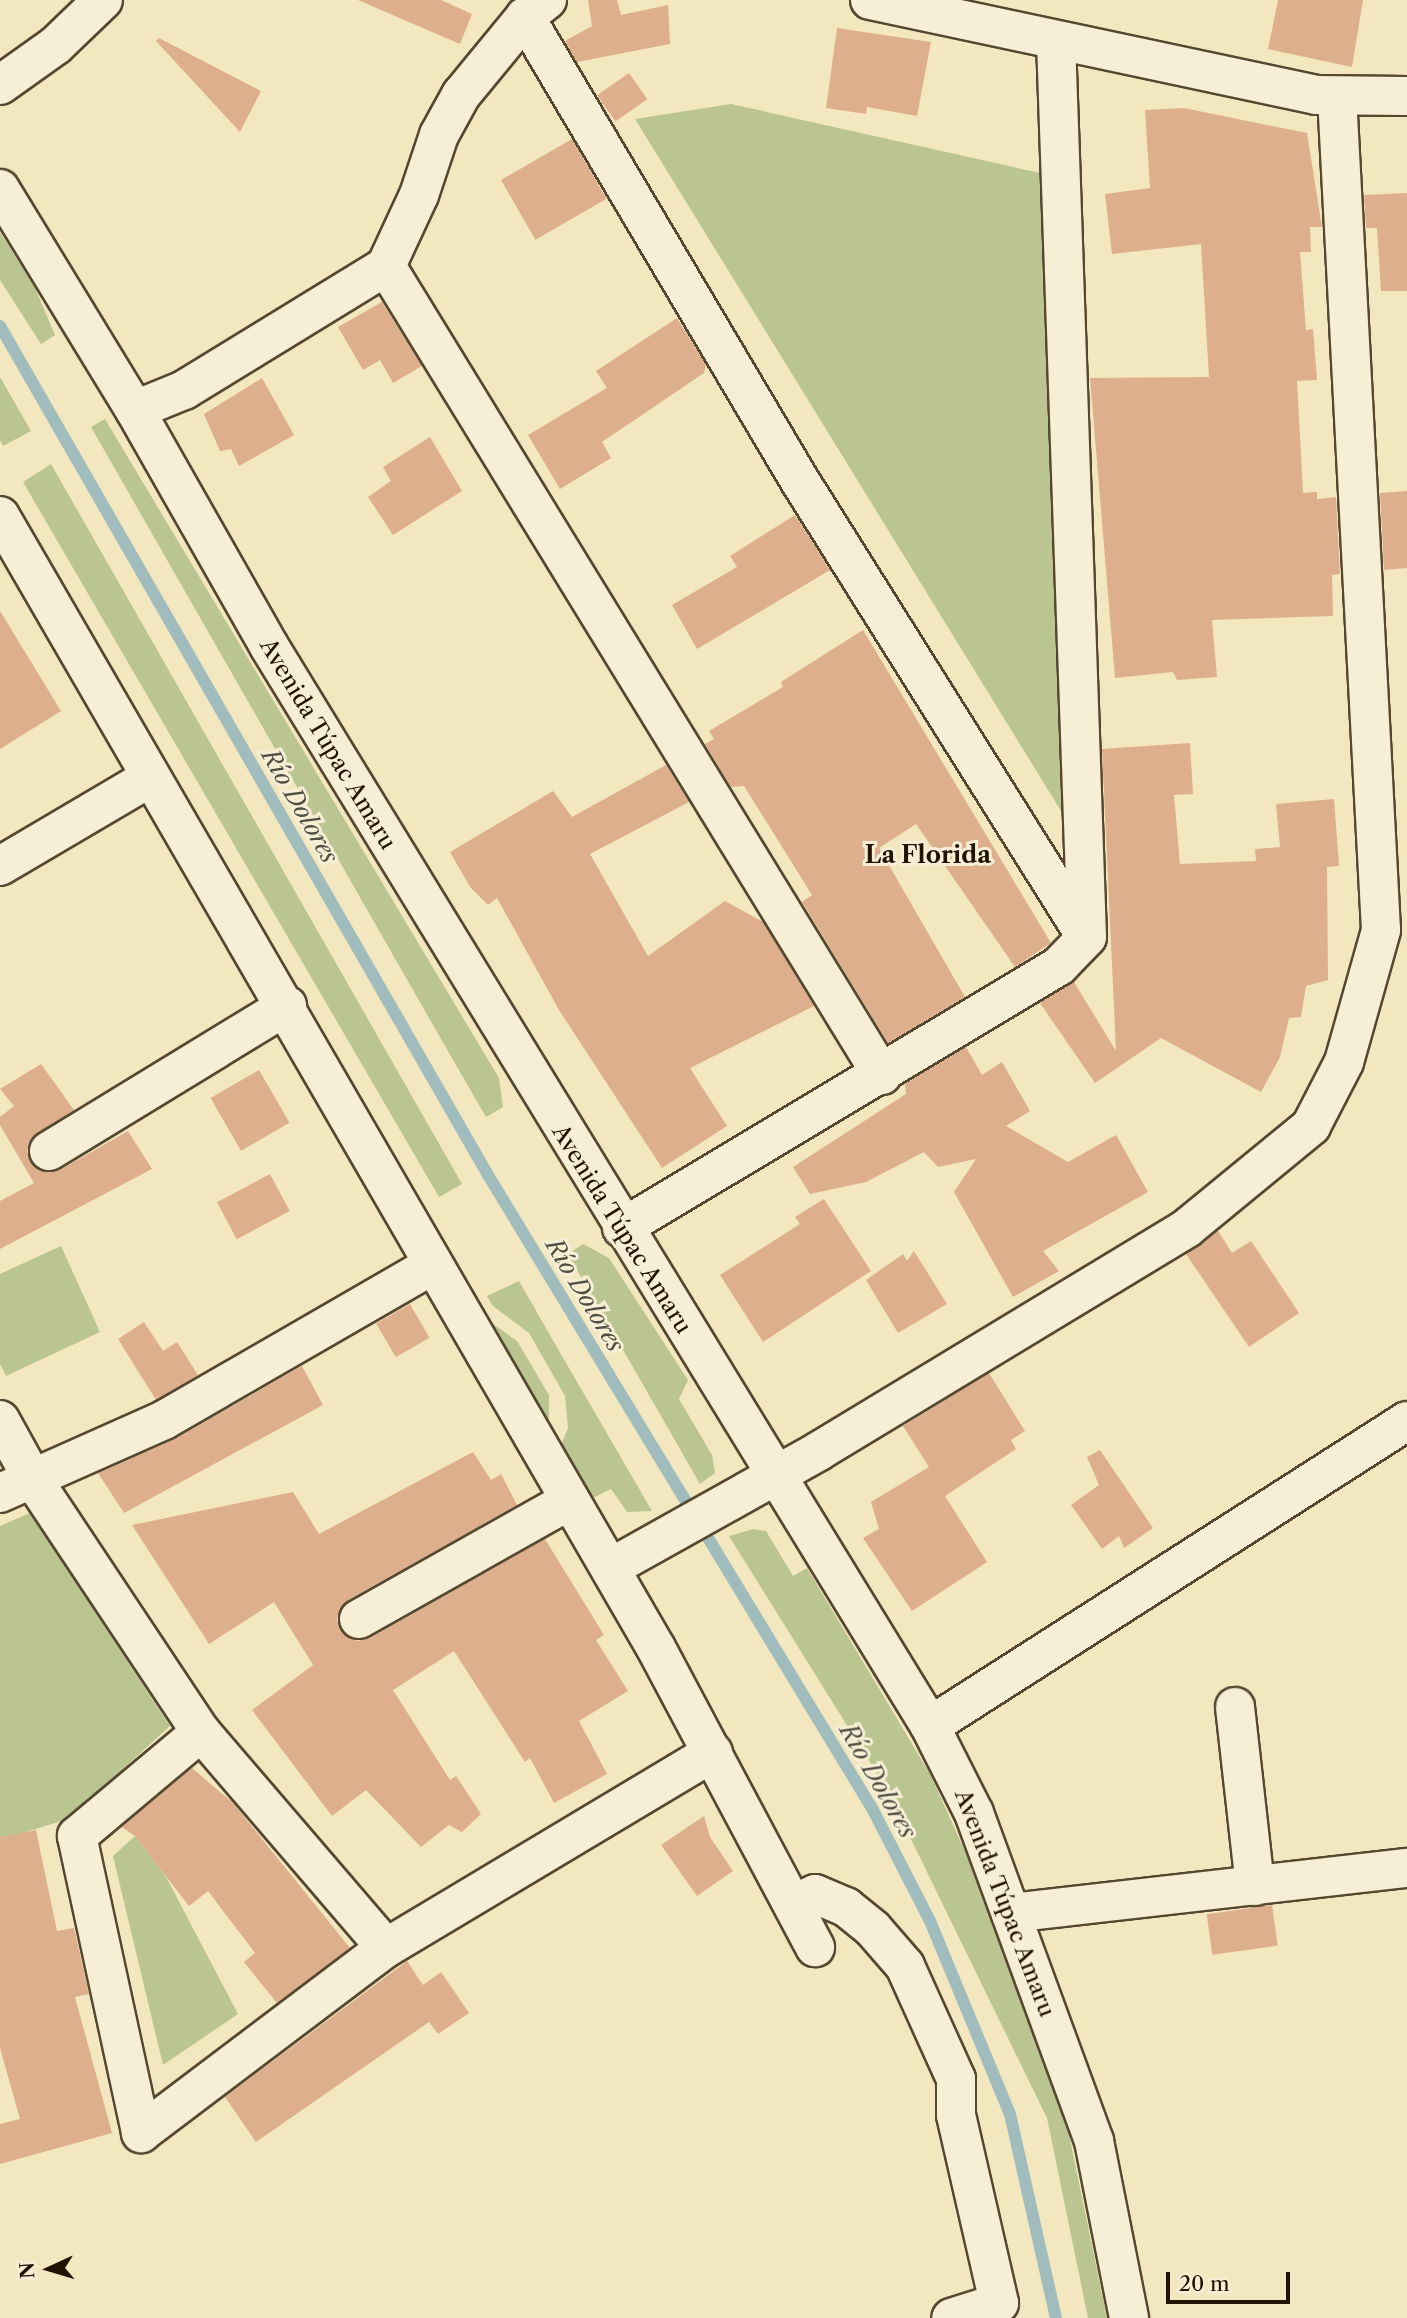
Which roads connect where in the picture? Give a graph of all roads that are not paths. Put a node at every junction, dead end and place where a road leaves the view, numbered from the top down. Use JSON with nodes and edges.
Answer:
{"nodes":[{"id":1,"x":103,"y":0,"type":"edge"},
{"id":2,"x":870,"y":0,"type":"edge"},
{"id":3,"x":536,"y":8,"type":"edge"},
{"id":4,"x":1056,"y":41,"type":"junction"},
{"id":5,"x":0,"y":85,"type":"edge"},
{"id":6,"x":1407,"y":96,"type":"edge"},
{"id":7,"x":1336,"y":97,"type":"junction"},
{"id":8,"x":0,"y":189,"type":"edge"},
{"id":9,"x":386,"y":266,"type":"junction"},
{"id":10,"x":135,"y":410,"type":"junction"},
{"id":11,"x":2,"y":526,"type":"edge"},
{"id":12,"x":150,"y":777,"type":"junction"},
{"id":13,"x":0,"y":866,"type":"edge"},
{"id":14,"x":1087,"y":937,"type":"junction"},
{"id":15,"x":287,"y":1006,"type":"junction"},
{"id":16,"x":882,"y":1075,"type":"junction"},
{"id":17,"x":49,"y":1150,"type":"dead end"},
{"id":18,"x":622,"y":1228,"type":"junction"},
{"id":19,"x":433,"y":1265,"type":"junction"},
{"id":20,"x":0,"y":1420,"type":"edge"},
{"id":21,"x":1407,"y":1421,"type":"edge"},
{"id":22,"x":762,"y":1482,"type":"junction"},
{"id":23,"x":16,"y":1485,"type":"edge"},
{"id":24,"x":568,"y":1501,"type":"junction"},
{"id":25,"x":624,"y":1560,"type":"junction"},
{"id":26,"x":359,"y":1619,"type":"dead end"},
{"id":27,"x":1235,"y":1707,"type":"dead end"},
{"id":28,"x":930,"y":1726,"type":"junction"},
{"id":29,"x":201,"y":1732,"type":"junction"},
{"id":30,"x":713,"y":1752,"type":"junction"},
{"id":31,"x":1407,"y":1868,"type":"edge"},
{"id":32,"x":1255,"y":1886,"type":"junction"},
{"id":33,"x":796,"y":1903,"type":"junction"},
{"id":34,"x":1012,"y":1913,"type":"junction"},
{"id":35,"x":815,"y":1947,"type":"dead end"},
{"id":36,"x":386,"y":1948,"type":"junction"},
{"id":37,"x":951,"y":2318,"type":"edge"},
{"id":38,"x":1129,"y":2318,"type":"edge"}],
"edges":[{"from":1,"to":5,"type":"street"},
{"from":2,"to":4,"type":"street"},
{"from":3,"to":9,"type":"street"},
{"from":3,"to":14,"type":"street"},
{"from":4,"to":7,"type":"street"},
{"from":4,"to":14,"type":"street"},
{"from":6,"to":7,"type":"street"},
{"from":7,"to":22,"type":"street"},
{"from":8,"to":10,"type":"street","name":"Avenida Túpac Amaru"},
{"from":9,"to":10,"type":"street"},
{"from":9,"to":16,"type":"street"},
{"from":10,"to":18,"type":"street","name":"Avenida Túpac Amaru"},
{"from":11,"to":12,"type":"street"},
{"from":12,"to":13,"type":"street"},
{"from":12,"to":15,"type":"street"},
{"from":14,"to":16,"type":"street"},
{"from":15,"to":17,"type":"street"},
{"from":15,"to":19,"type":"street"},
{"from":16,"to":18,"type":"street"},
{"from":18,"to":22,"type":"street","name":"Avenida Túpac Amaru"},
{"from":19,"to":23,"type":"street"},
{"from":19,"to":24,"type":"street"},
{"from":20,"to":23,"type":"street"},
{"from":21,"to":28,"type":"street"},
{"from":22,"to":25,"type":"street"},
{"from":22,"to":28,"type":"street","name":"Avenida Túpac Amaru"},
{"from":23,"to":29,"type":"street"},
{"from":24,"to":25,"type":"street"},
{"from":24,"to":26,"type":"street"},
{"from":25,"to":30,"type":"street"},
{"from":27,"to":32,"type":"street"},
{"from":28,"to":34,"type":"street","name":"Avenida Túpac Amaru"},
{"from":29,"to":36,"type":"street"},
{"from":29,"to":36,"type":"street"},
{"from":30,"to":33,"type":"street"},
{"from":30,"to":36,"type":"street"},
{"from":31,"to":32,"type":"street"},
{"from":32,"to":34,"type":"street"},
{"from":33,"to":35,"type":"street"},
{"from":33,"to":37,"type":"street"},
{"from":34,"to":38,"type":"street","name":"Avenida Túpac Amaru"}]}
